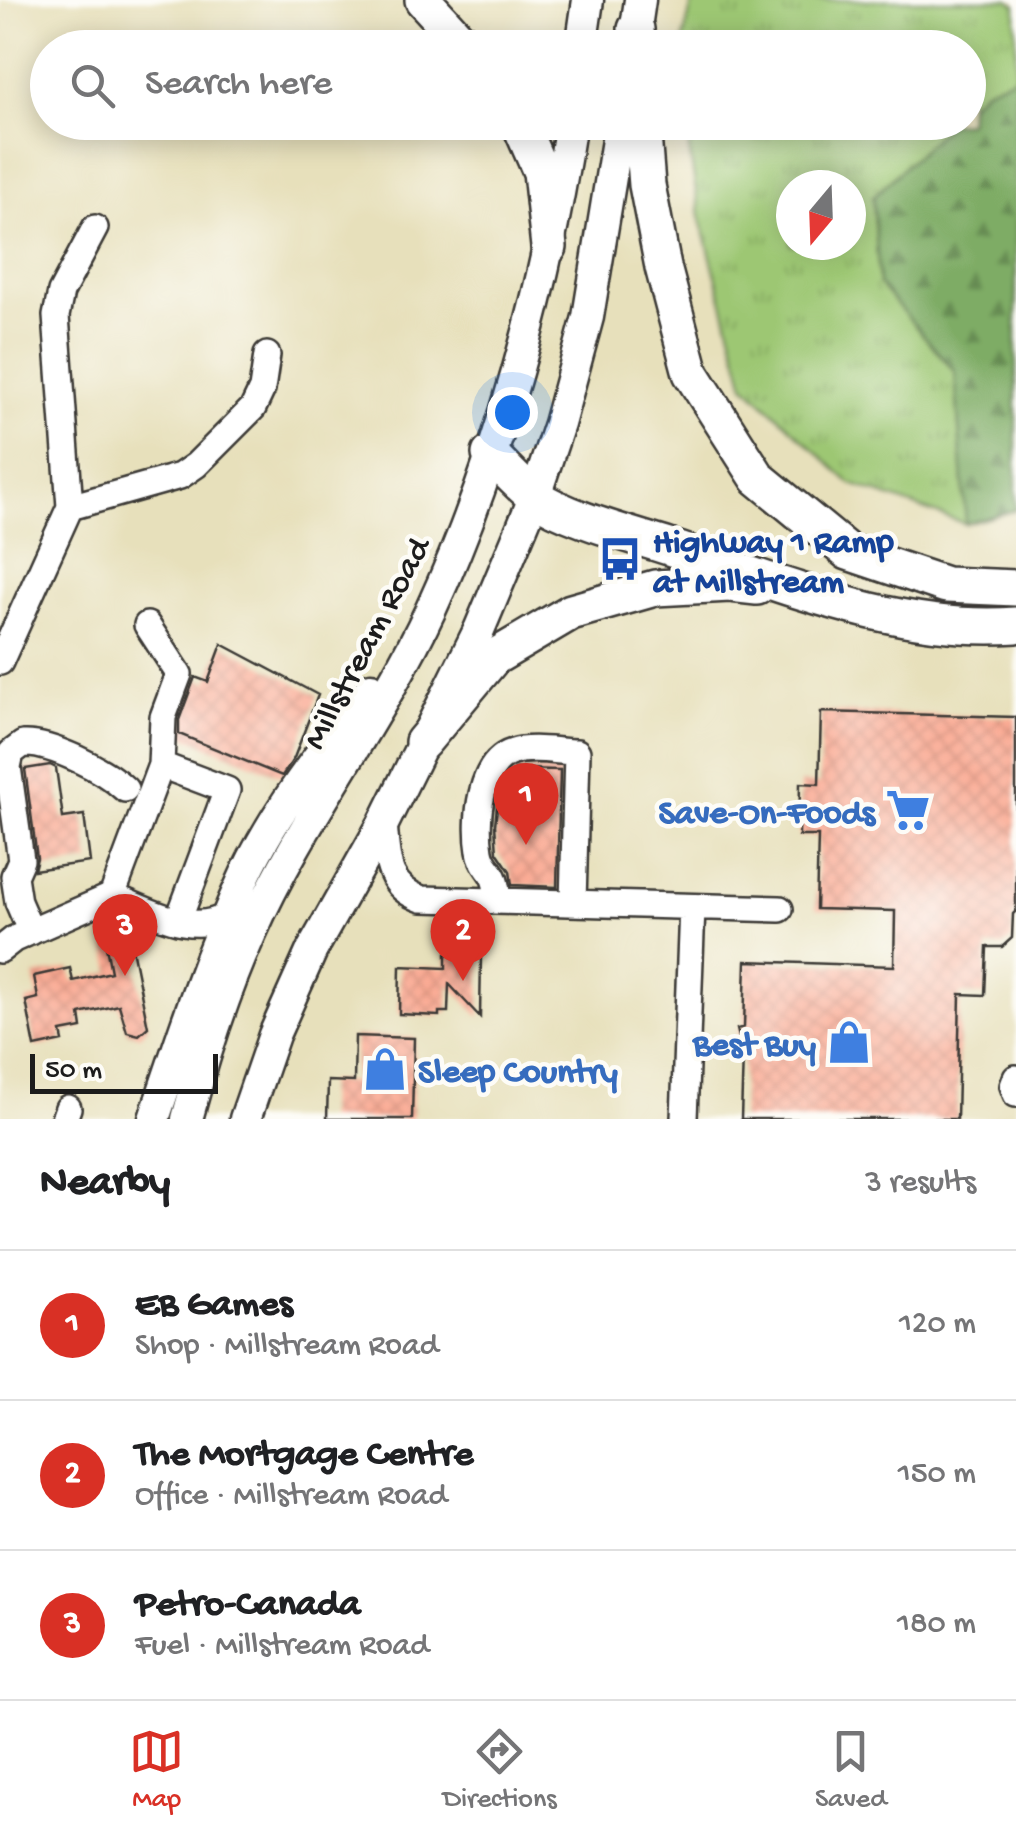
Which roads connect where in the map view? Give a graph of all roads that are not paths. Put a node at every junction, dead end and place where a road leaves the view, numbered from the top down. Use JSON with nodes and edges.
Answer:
{"nodes":[{"id":1,"x":423,"y":0,"type":"edge"},
{"id":2,"x":588,"y":0,"type":"edge"},
{"id":3,"x":450,"y":30,"type":"edge"},
{"id":4,"x":584,"y":30,"type":"edge"},
{"id":5,"x":527,"y":140,"type":"edge"},
{"id":6,"x":568,"y":140,"type":"edge"},
{"id":7,"x":617,"y":140,"type":"edge"},
{"id":8,"x":644,"y":140,"type":"edge"},
{"id":9,"x":95,"y":228,"type":"dead end"},
{"id":10,"x":549,"y":247,"type":"junction"},
{"id":11,"x":267,"y":355,"type":"dead end"},
{"id":12,"x":490,"y":454,"type":"junction"},
{"id":13,"x":535,"y":496,"type":"junction"},
{"id":14,"x":70,"y":506,"type":"junction"},
{"id":15,"x":1016,"y":588,"type":"edge"},
{"id":16,"x":810,"y":592,"type":"junction"},
{"id":17,"x":431,"y":610,"type":"junction"},
{"id":18,"x":147,"y":625,"type":"dead end"},
{"id":19,"x":1016,"y":625,"type":"edge"},
{"id":20,"x":0,"y":662,"type":"edge"},
{"id":21,"x":423,"y":742,"type":"junction"},
{"id":22,"x":161,"y":765,"type":"junction"},
{"id":23,"x":137,"y":793,"type":"junction"},
{"id":24,"x":384,"y":822,"type":"junction"},
{"id":25,"x":112,"y":896,"type":"junction"},
{"id":26,"x":497,"y":901,"type":"junction"},
{"id":27,"x":573,"y":903,"type":"junction"},
{"id":28,"x":692,"y":906,"type":"junction"},
{"id":29,"x":780,"y":909,"type":"dead end"},
{"id":30,"x":228,"y":915,"type":"junction"},
{"id":31,"x":160,"y":919,"type":"junction"},
{"id":32,"x":31,"y":932,"type":"junction"},
{"id":33,"x":0,"y":950,"type":"edge"},
{"id":34,"x":1016,"y":1078,"type":"edge"},
{"id":35,"x":1016,"y":1094,"type":"edge"},
{"id":36,"x":253,"y":1111,"type":"edge"},
{"id":37,"x":154,"y":1119,"type":"edge"},
{"id":38,"x":187,"y":1119,"type":"edge"},
{"id":39,"x":684,"y":1119,"type":"edge"}],
"edges":[{"from":1,"to":3,"type":"highway"},
{"from":2,"to":4,"type":"main road"},
{"from":5,"to":10,"type":"highway"},
{"from":6,"to":10,"type":"main road","name":"Millstream Road"},
{"from":7,"to":13,"type":"main road"},
{"from":8,"to":15,"type":"highway"},
{"from":9,"to":14,"type":"street"},
{"from":10,"to":12,"type":"main road","name":"Millstream Road"},
{"from":11,"to":14,"type":"street"},
{"from":12,"to":13,"type":"highway"},
{"from":12,"to":17,"type":"main road","name":"Millstream Road"},
{"from":13,"to":16,"type":"highway"},
{"from":13,"to":21,"type":"main road"},
{"from":14,"to":20,"type":"street"},
{"from":16,"to":19,"type":"highway"},
{"from":16,"to":21,"type":"highway"},
{"from":17,"to":30,"type":"main road"},
{"from":17,"to":38,"type":"main road","name":"Millstream Road"},
{"from":18,"to":22,"type":"street"},
{"from":21,"to":24,"type":"main road"},
{"from":22,"to":23,"type":"street"},
{"from":22,"to":31,"type":"street"},
{"from":23,"to":25,"type":"street"},
{"from":23,"to":32,"type":"street"},
{"from":24,"to":26,"type":"street"},
{"from":24,"to":36,"type":"main road"},
{"from":25,"to":31,"type":"street"},
{"from":25,"to":32,"type":"street"},
{"from":26,"to":27,"type":"street"},
{"from":26,"to":27,"type":"street"},
{"from":27,"to":28,"type":"street"},
{"from":28,"to":29,"type":"street"},
{"from":28,"to":39,"type":"street"},
{"from":30,"to":31,"type":"street"},
{"from":30,"to":37,"type":"main road"},
{"from":32,"to":33,"type":"street"},
{"from":34,"to":35,"type":"street"}]}
